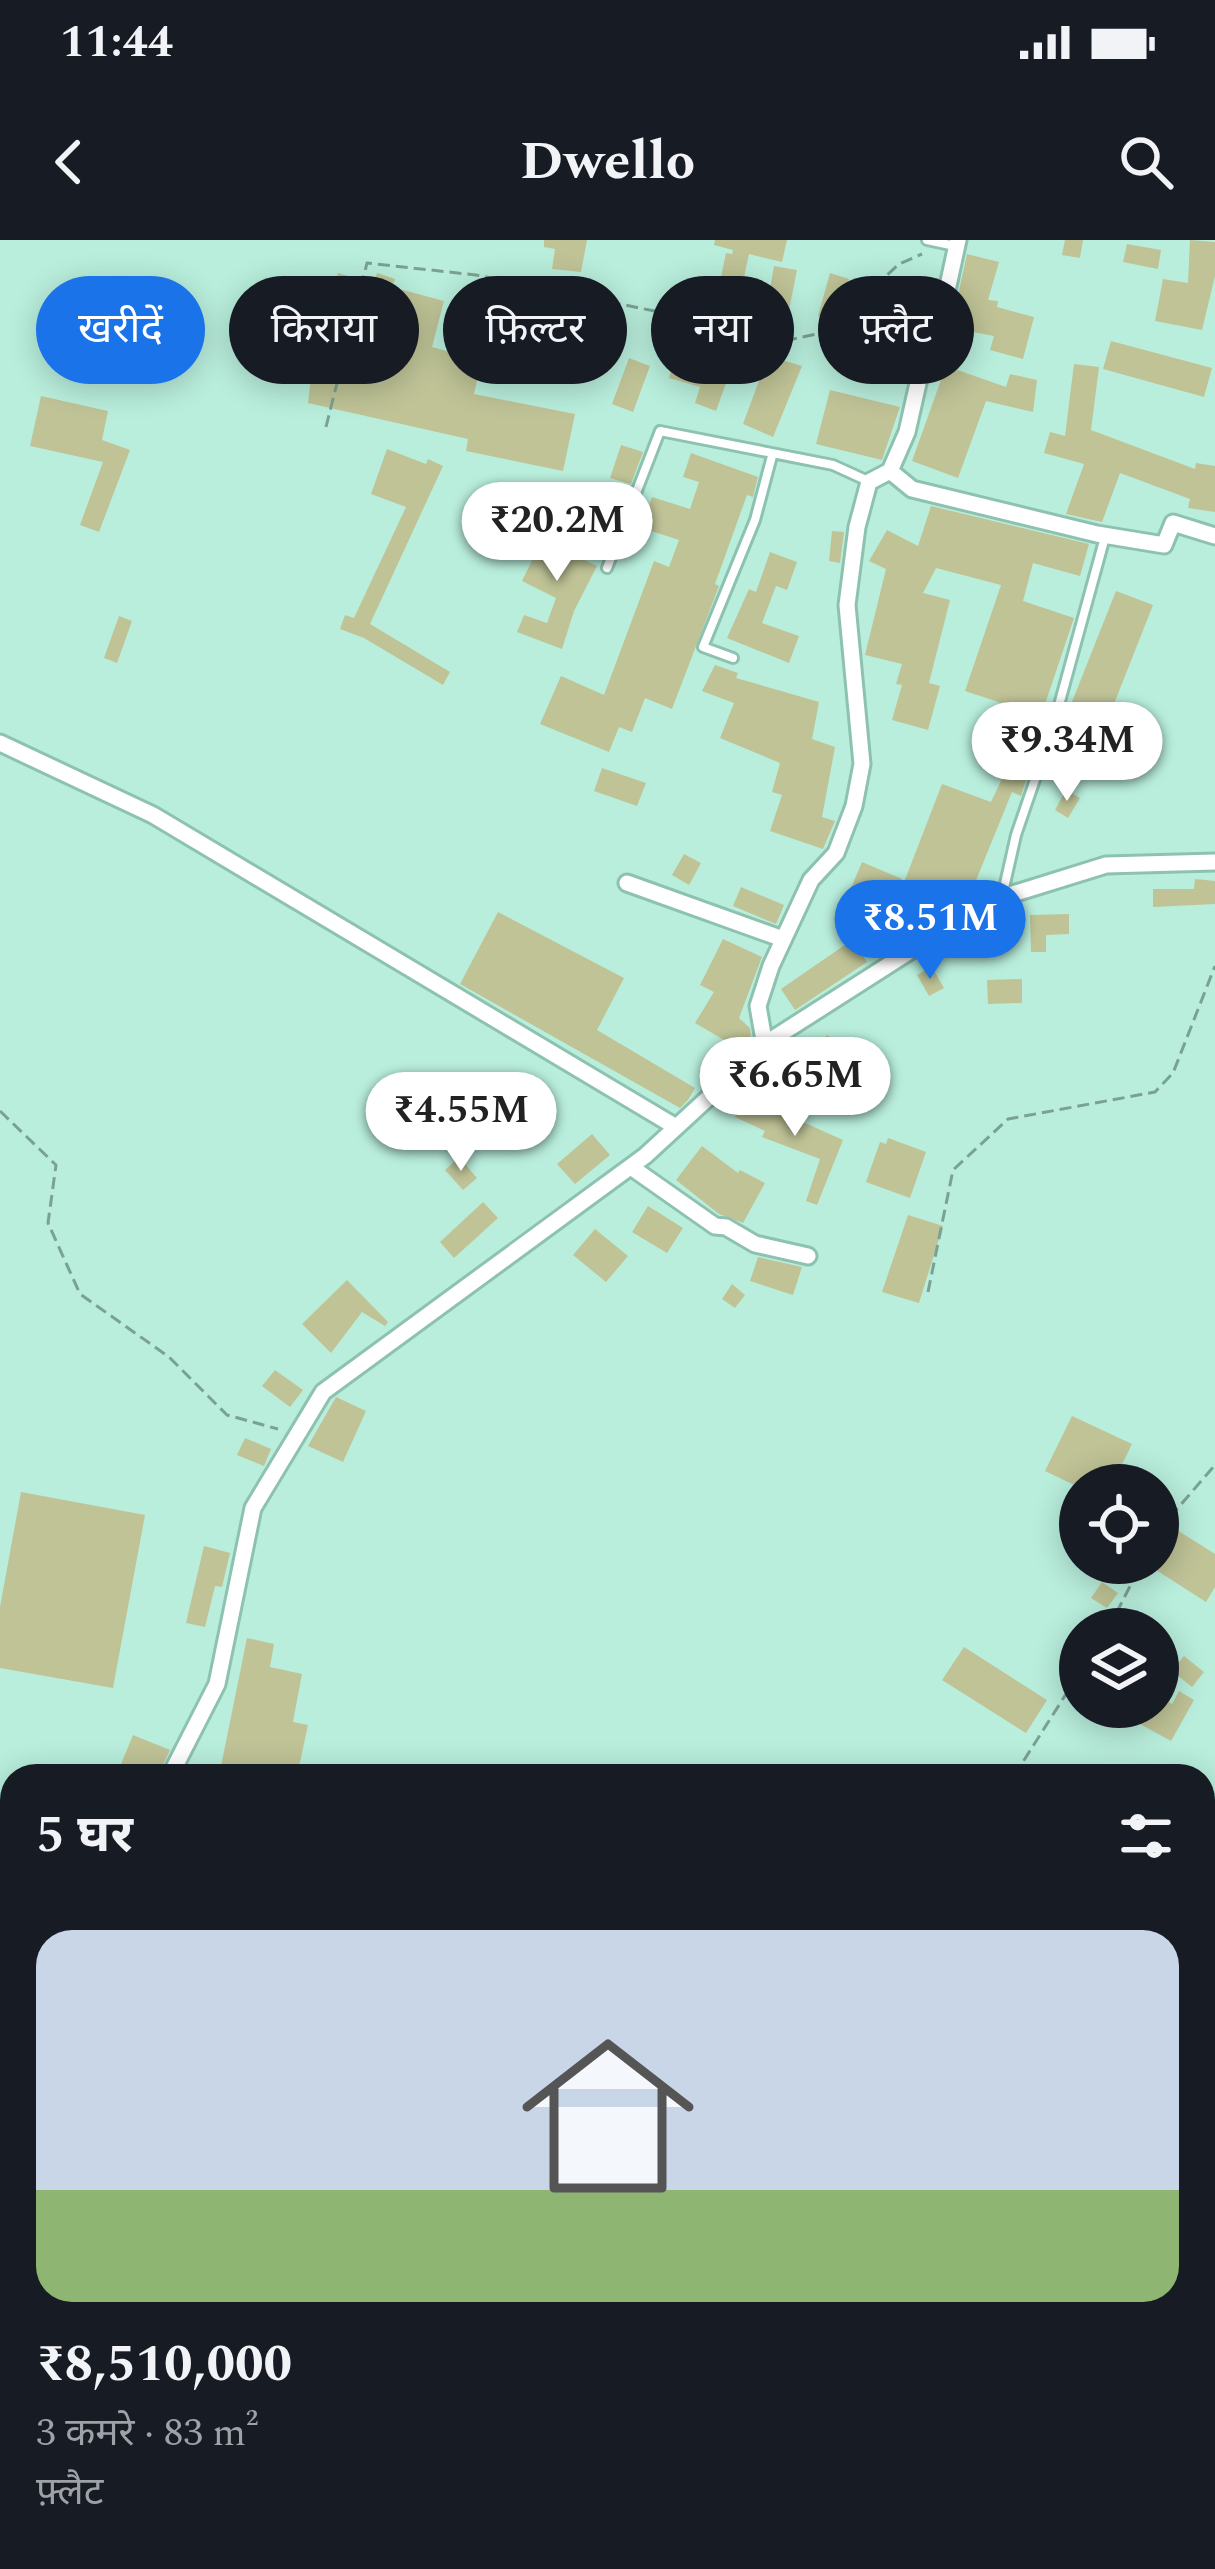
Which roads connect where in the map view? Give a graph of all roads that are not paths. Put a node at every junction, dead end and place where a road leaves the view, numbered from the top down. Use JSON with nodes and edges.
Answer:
{"nodes":[{"id":1,"x":927,"y":240,"type":"edge"},
{"id":2,"x":958,"y":243,"type":"edge"},
{"id":3,"x":772,"y":456,"type":"junction"},
{"id":4,"x":890,"y":470,"type":"junction"},
{"id":5,"x":869,"y":482,"type":"junction"},
{"id":6,"x":1105,"y":535,"type":"junction"},
{"id":7,"x":1215,"y":536,"type":"edge"},
{"id":8,"x":608,"y":568,"type":"dead end"},
{"id":9,"x":733,"y":658,"type":"dead end"},
{"id":10,"x":0,"y":742,"type":"edge"},
{"id":11,"x":1215,"y":862,"type":"edge"},
{"id":12,"x":628,"y":884,"type":"dead end"},
{"id":13,"x":1002,"y":898,"type":"junction"},
{"id":14,"x":783,"y":939,"type":"junction"},
{"id":15,"x":764,"y":1046,"type":"junction"},
{"id":16,"x":676,"y":1127,"type":"junction"},
{"id":17,"x":631,"y":1167,"type":"junction"},
{"id":18,"x":808,"y":1256,"type":"dead end"},
{"id":19,"x":176,"y":1764,"type":"edge"}],
"edges":[{"from":1,"to":2,"type":"lane"},
{"from":2,"to":4,"type":"street"},
{"from":3,"to":5,"type":"lane"},
{"from":3,"to":8,"type":"lane"},
{"from":3,"to":9,"type":"lane"},
{"from":4,"to":5,"type":"street"},
{"from":4,"to":6,"type":"street"},
{"from":5,"to":14,"type":"street"},
{"from":6,"to":7,"type":"street"},
{"from":6,"to":13,"type":"lane"},
{"from":10,"to":16,"type":"street"},
{"from":11,"to":13,"type":"street"},
{"from":12,"to":14,"type":"street"},
{"from":13,"to":15,"type":"street"},
{"from":14,"to":15,"type":"street"},
{"from":15,"to":16,"type":"street"},
{"from":16,"to":17,"type":"street"},
{"from":17,"to":18,"type":"street"},
{"from":17,"to":19,"type":"street"}]}
